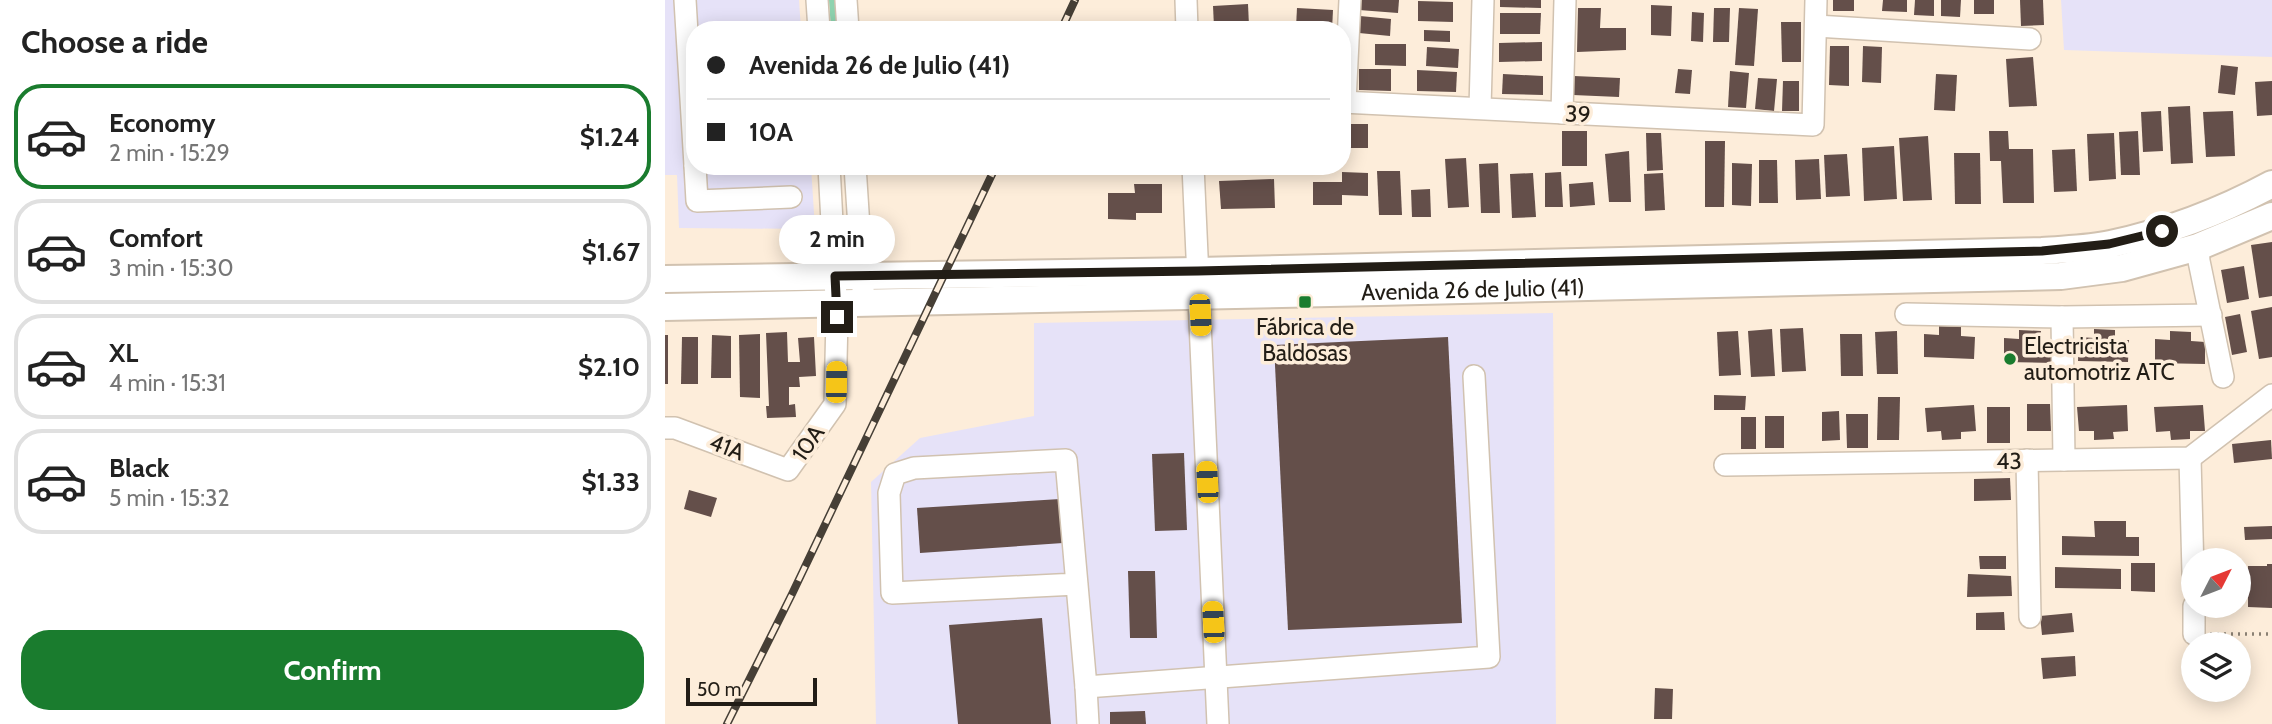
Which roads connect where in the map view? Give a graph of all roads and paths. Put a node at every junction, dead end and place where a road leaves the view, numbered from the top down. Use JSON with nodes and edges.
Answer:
{"nodes":[{"id":1,"x":685,"y":0,"type":"edge"},
{"id":2,"x":817,"y":0,"type":"edge"},
{"id":3,"x":846,"y":0,"type":"edge"},
{"id":4,"x":1186,"y":0,"type":"edge"},
{"id":5,"x":1350,"y":0,"type":"edge"},
{"id":6,"x":1483,"y":0,"type":"edge"},
{"id":7,"x":1565,"y":0,"type":"edge"},
{"id":8,"x":1816,"y":0,"type":"edge"},
{"id":9,"x":686,"y":21,"type":"edge"},
{"id":10,"x":819,"y":21,"type":"edge"},
{"id":11,"x":847,"y":21,"type":"edge"},
{"id":12,"x":1187,"y":21,"type":"edge"},
{"id":13,"x":1349,"y":21,"type":"edge"},
{"id":14,"x":1815,"y":26,"type":"junction"},
{"id":15,"x":2030,"y":39,"type":"dead end"},
{"id":16,"x":1351,"y":102,"type":"edge"},
{"id":17,"x":1480,"y":108,"type":"junction"},
{"id":18,"x":1562,"y":113,"type":"junction"},
{"id":19,"x":696,"y":175,"type":"edge"},
{"id":20,"x":831,"y":175,"type":"edge"},
{"id":21,"x":854,"y":175,"type":"edge"},
{"id":22,"x":1193,"y":175,"type":"edge"},
{"id":23,"x":2272,"y":184,"type":"edge"},
{"id":24,"x":791,"y":197,"type":"dead end"},
{"id":25,"x":2272,"y":216,"type":"edge"},
{"id":26,"x":2198,"y":247,"type":"junction"},
{"id":27,"x":848,"y":276,"type":"junction"},
{"id":28,"x":665,"y":279,"type":"edge"},
{"id":29,"x":1198,"y":284,"type":"junction"},
{"id":30,"x":837,"y":304,"type":"junction"},
{"id":31,"x":863,"y":304,"type":"junction"},
{"id":32,"x":665,"y":307,"type":"edge"},
{"id":33,"x":1906,"y":314,"type":"dead end"},
{"id":34,"x":2211,"y":315,"type":"junction"},
{"id":35,"x":2062,"y":317,"type":"junction"},
{"id":36,"x":1474,"y":376,"type":"dead end"},
{"id":37,"x":2223,"y":377,"type":"dead end"},
{"id":38,"x":2272,"y":395,"type":"edge"},
{"id":39,"x":665,"y":428,"type":"edge"},
{"id":40,"x":2190,"y":458,"type":"junction"},
{"id":41,"x":2027,"y":460,"type":"junction"},
{"id":42,"x":2064,"y":460,"type":"junction"},
{"id":43,"x":1725,"y":464,"type":"dead end"},
{"id":44,"x":788,"y":470,"type":"joint"},
{"id":45,"x":2192,"y":548,"type":"edge"},
{"id":46,"x":1077,"y":584,"type":"junction"},
{"id":47,"x":2030,"y":617,"type":"dead end"},
{"id":48,"x":2251,"y":634,"type":"edge"},
{"id":49,"x":2272,"y":634,"type":"edge"},
{"id":50,"x":1216,"y":677,"type":"junction"},
{"id":51,"x":1086,"y":687,"type":"junction"},
{"id":52,"x":1088,"y":724,"type":"edge"},
{"id":53,"x":1217,"y":724,"type":"edge"}],
"edges":[{"from":1,"to":9,"type":"street"},
{"from":2,"to":10,"type":"street"},
{"from":3,"to":11,"type":"street"},
{"from":4,"to":12,"type":"street"},
{"from":5,"to":13,"type":"street"},
{"from":6,"to":17,"type":"street"},
{"from":7,"to":18,"type":"street"},
{"from":8,"to":14,"type":"street"},
{"from":14,"to":15,"type":"street"},
{"from":14,"to":18,"type":"street","name":"39"},
{"from":16,"to":17,"type":"street","name":"39"},
{"from":17,"to":18,"type":"street","name":"39"},
{"from":19,"to":24,"type":"street"},
{"from":20,"to":27,"type":"street","name":"10A"},
{"from":21,"to":27,"type":"street","name":"10A"},
{"from":22,"to":29,"type":"street"},
{"from":23,"to":29,"type":"main road","name":"Avenida 26 de Julio (41)"},
{"from":25,"to":26,"type":"main road","name":"Avenida 26 de Julio (41)"},
{"from":26,"to":29,"type":"main road","name":"Avenida 26 de Julio (41)"},
{"from":26,"to":34,"type":"street"},
{"from":27,"to":28,"type":"main road","name":"Avenida 26 de Julio (41)"},
{"from":27,"to":29,"type":"main road","name":"Avenida 26 de Julio (41)"},
{"from":27,"to":30,"type":"street","name":"10A"},
{"from":27,"to":31,"type":"street","name":"10A"},
{"from":29,"to":31,"type":"main road","name":"Avenida 26 de Julio (41)"},
{"from":29,"to":50,"type":"street"},
{"from":30,"to":31,"type":"main road","name":"Avenida 26 de Julio (41)"},
{"from":30,"to":32,"type":"main road","name":"Avenida 26 de Julio (41)"},
{"from":30,"to":44,"type":"street","name":"10A"},
{"from":33,"to":35,"type":"street"},
{"from":34,"to":35,"type":"street"},
{"from":34,"to":37,"type":"street"},
{"from":35,"to":42,"type":"street"},
{"from":36,"to":50,"type":"street"},
{"from":38,"to":40,"type":"street"},
{"from":39,"to":44,"type":"street","name":"41A"},
{"from":40,"to":42,"type":"street","name":"43"},
{"from":40,"to":45,"type":"street"},
{"from":41,"to":42,"type":"street","name":"43"},
{"from":41,"to":43,"type":"street","name":"43"},
{"from":41,"to":47,"type":"street"},
{"from":46,"to":46,"type":"street"},
{"from":46,"to":51,"type":"street"},
{"from":48,"to":49,"type":"path"},
{"from":50,"to":51,"type":"street"},
{"from":50,"to":53,"type":"street"},
{"from":51,"to":52,"type":"street"}]}
